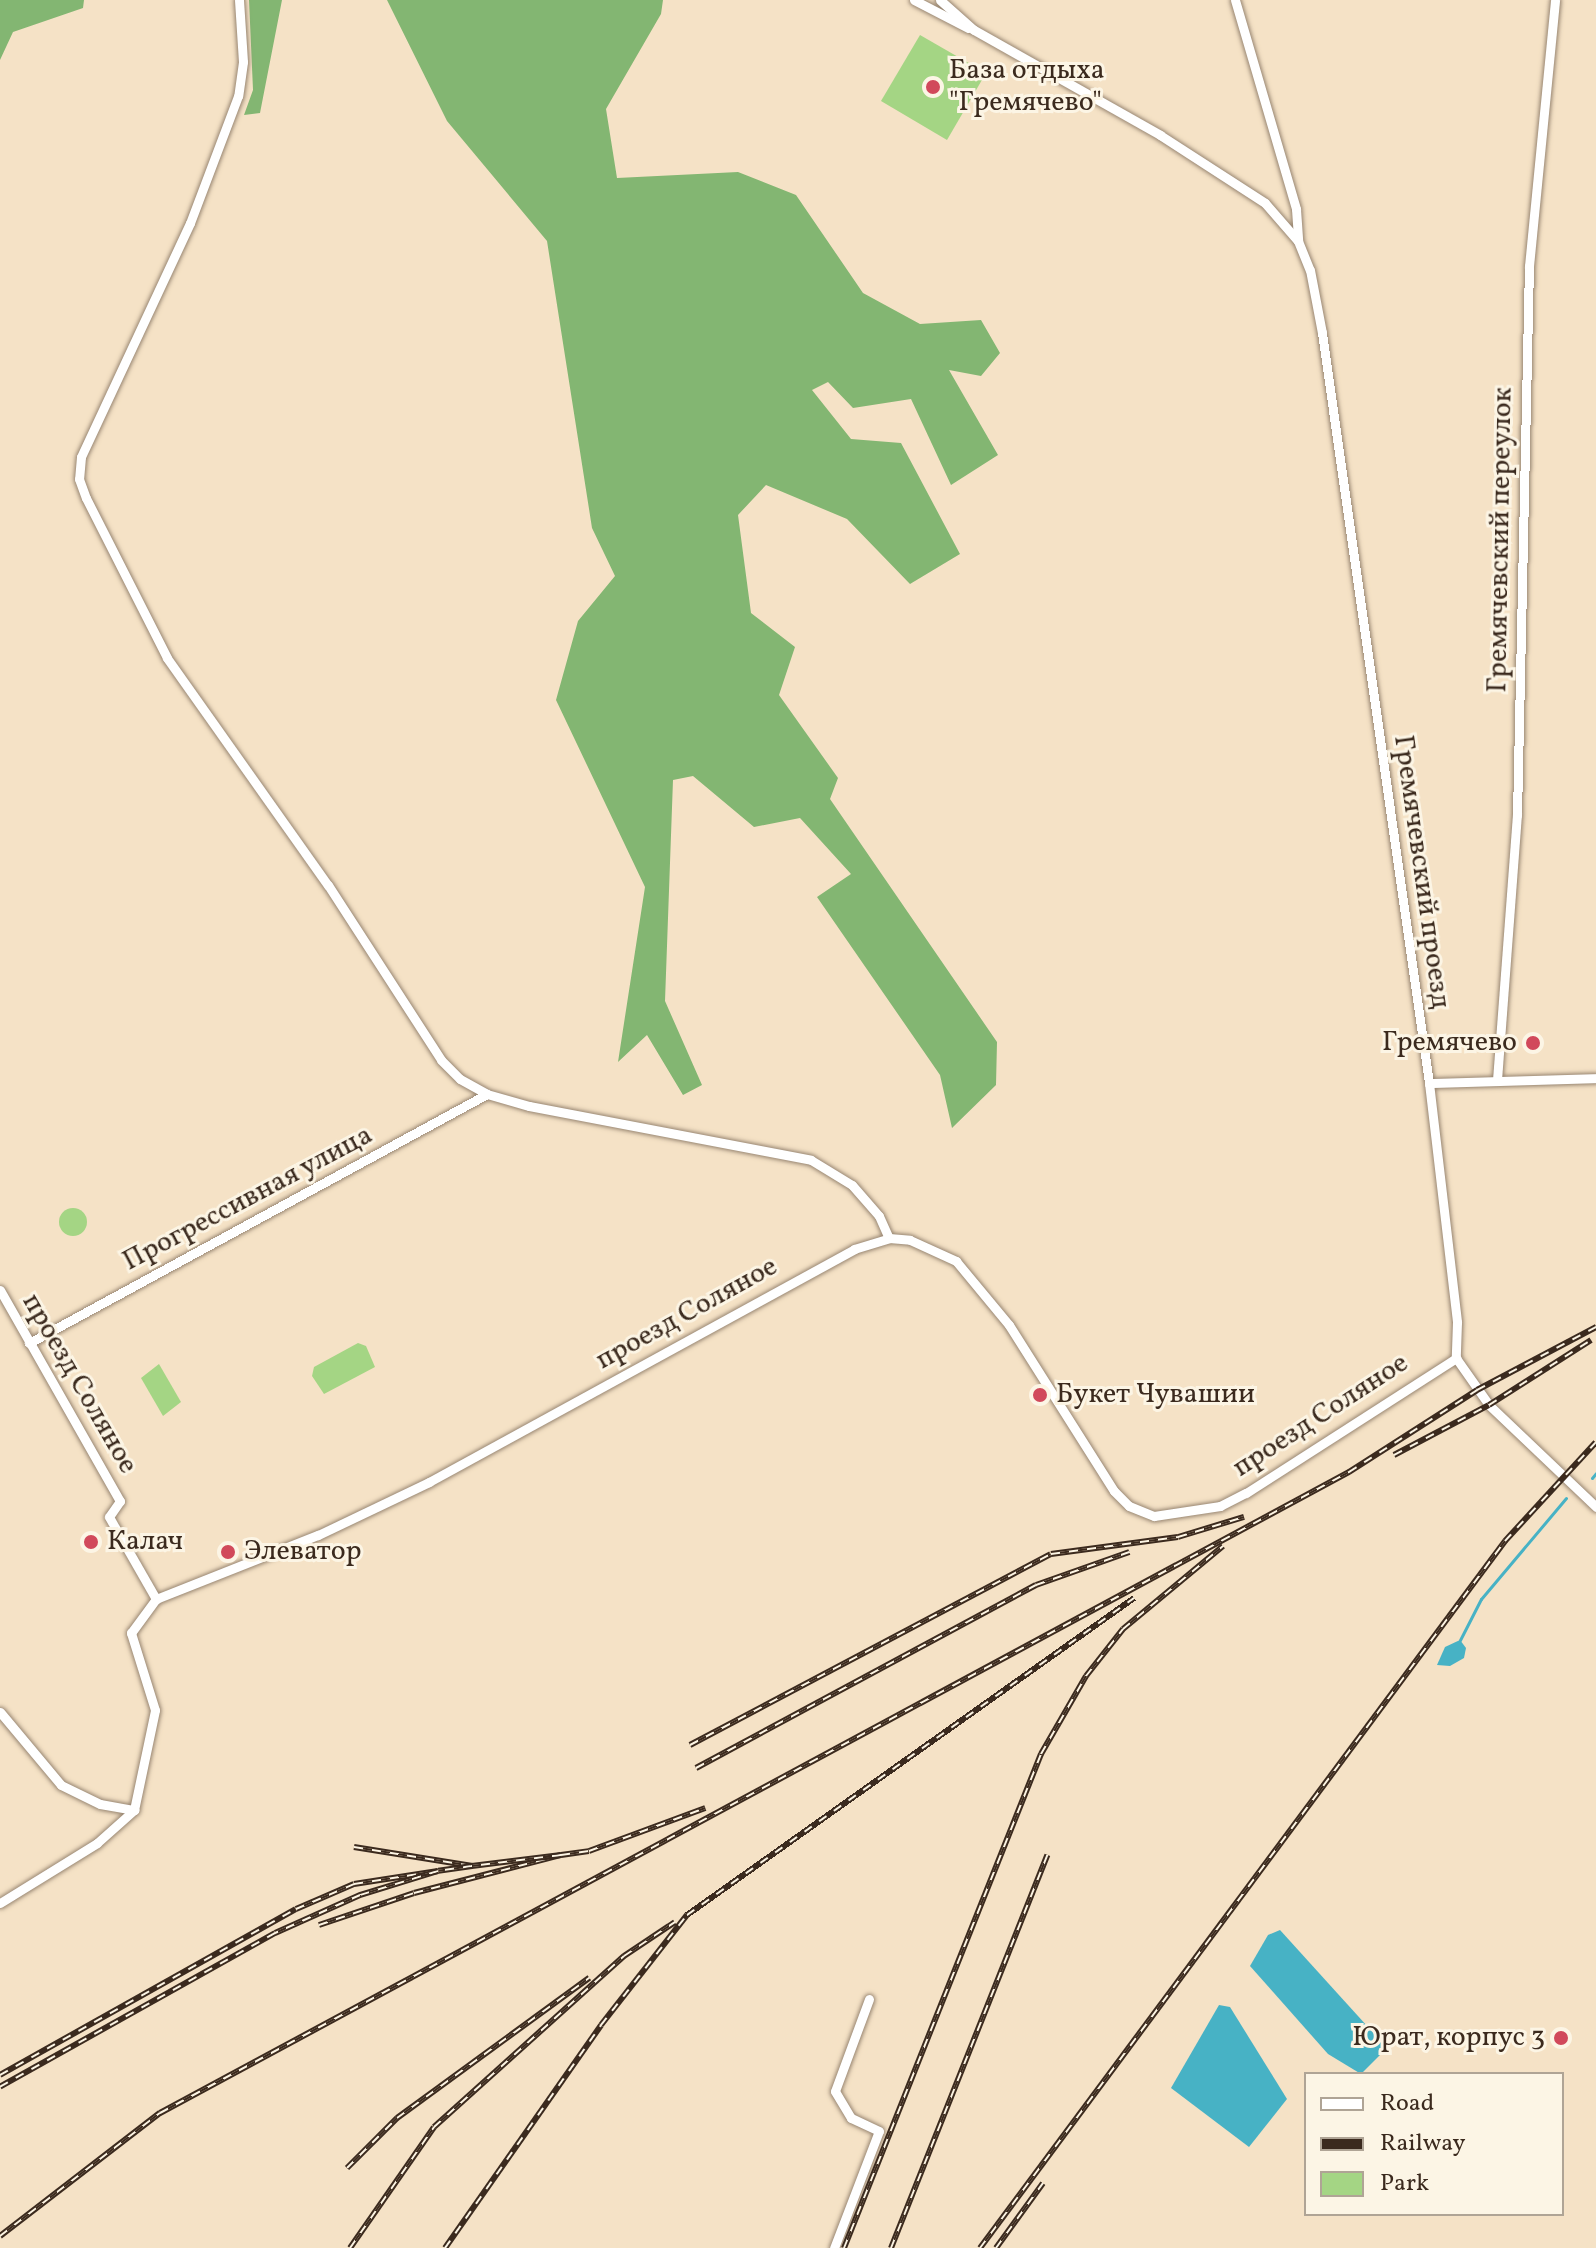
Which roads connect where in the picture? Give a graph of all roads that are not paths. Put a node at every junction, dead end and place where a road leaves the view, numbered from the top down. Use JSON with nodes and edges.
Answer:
{"nodes":[{"id":1,"x":239,"y":0,"type":"edge"},
{"id":2,"x":914,"y":0,"type":"edge"},
{"id":3,"x":940,"y":0,"type":"edge"},
{"id":4,"x":1235,"y":0,"type":"edge"},
{"id":5,"x":1555,"y":0,"type":"edge"},
{"id":6,"x":974,"y":30,"type":"junction"},
{"id":7,"x":1298,"y":241,"type":"junction"},
{"id":8,"x":1596,"y":1078,"type":"edge"},
{"id":9,"x":1497,"y":1080,"type":"junction"},
{"id":10,"x":1429,"y":1083,"type":"junction"},
{"id":11,"x":487,"y":1094,"type":"junction"},
{"id":12,"x":889,"y":1238,"type":"junction"},
{"id":13,"x":0,"y":1290,"type":"edge"},
{"id":14,"x":29,"y":1343,"type":"junction"},
{"id":15,"x":1456,"y":1358,"type":"junction"},
{"id":16,"x":1596,"y":1507,"type":"edge"},
{"id":17,"x":156,"y":1599,"type":"junction"},
{"id":18,"x":0,"y":1712,"type":"edge"},
{"id":19,"x":134,"y":1810,"type":"junction"},
{"id":20,"x":0,"y":1903,"type":"edge"},
{"id":21,"x":869,"y":1999,"type":"dead end"},
{"id":22,"x":834,"y":2248,"type":"edge"}],
"edges":[{"from":1,"to":11,"type":"street"},
{"from":2,"to":6,"type":"street"},
{"from":3,"to":6,"type":"street"},
{"from":4,"to":7,"type":"street"},
{"from":5,"to":9,"type":"street","name":"Гремячевский переулок"},
{"from":6,"to":7,"type":"street"},
{"from":7,"to":10,"type":"street","name":"Гремячевский проезд"},
{"from":8,"to":9,"type":"street"},
{"from":9,"to":10,"type":"street"},
{"from":10,"to":15,"type":"street","name":"Гремячевский проезд"},
{"from":11,"to":12,"type":"street"},
{"from":11,"to":14,"type":"street","name":"Прогрессивная улица"},
{"from":12,"to":15,"type":"street","name":"проезд Соляное"},
{"from":12,"to":17,"type":"street","name":"проезд Соляное"},
{"from":13,"to":14,"type":"street","name":"проезд Соляное"},
{"from":14,"to":17,"type":"street","name":"проезд Соляное"},
{"from":15,"to":16,"type":"street"},
{"from":17,"to":19,"type":"street"},
{"from":18,"to":19,"type":"street"},
{"from":19,"to":20,"type":"street"},
{"from":21,"to":22,"type":"street"}]}
